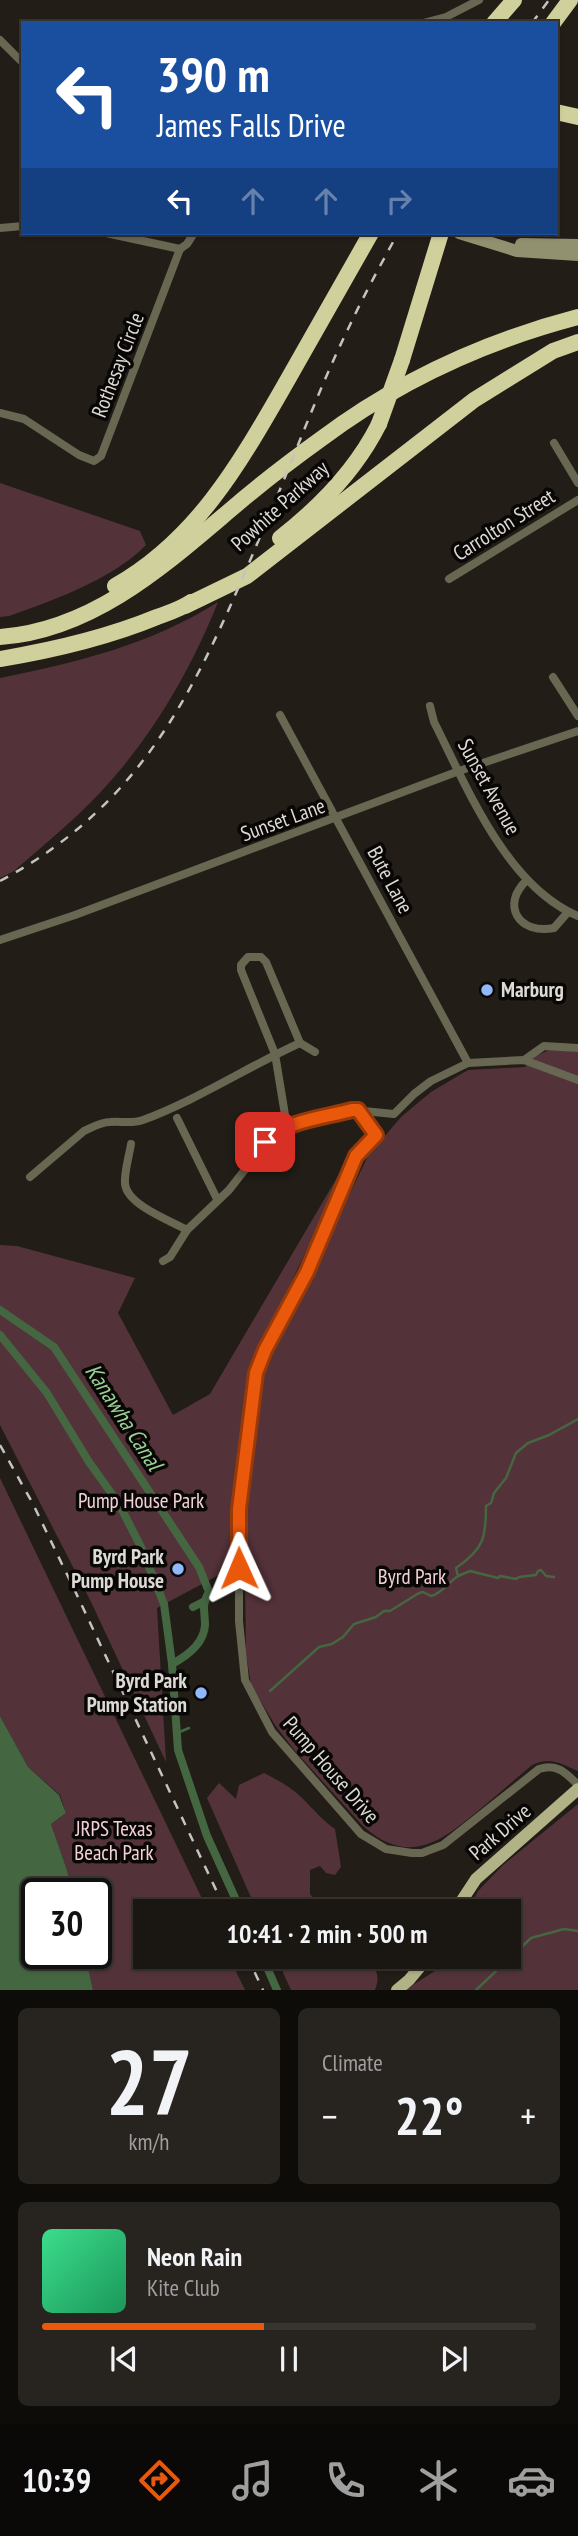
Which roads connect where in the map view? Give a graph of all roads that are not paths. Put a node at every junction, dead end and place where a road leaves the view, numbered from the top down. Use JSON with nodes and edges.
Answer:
{"nodes":[{"id":1,"x":479,"y":0,"type":"edge"},
{"id":2,"x":514,"y":0,"type":"edge"},
{"id":3,"x":520,"y":0,"type":"edge"},
{"id":4,"x":570,"y":0,"type":"edge"},
{"id":5,"x":431,"y":21,"type":"edge"},
{"id":6,"x":496,"y":21,"type":"edge"},
{"id":7,"x":505,"y":21,"type":"edge"},
{"id":8,"x":554,"y":21,"type":"edge"},
{"id":9,"x":0,"y":40,"type":"edge"},
{"id":10,"x":21,"y":61,"type":"edge"},
{"id":11,"x":558,"y":112,"type":"edge"},
{"id":12,"x":578,"y":117,"type":"edge"},
{"id":13,"x":21,"y":226,"type":"edge"},
{"id":14,"x":0,"y":229,"type":"edge"},
{"id":15,"x":115,"y":235,"type":"edge"},
{"id":16,"x":192,"y":235,"type":"edge"},
{"id":17,"x":370,"y":235,"type":"edge"},
{"id":18,"x":440,"y":235,"type":"edge"},
{"id":19,"x":466,"y":235,"type":"edge"},
{"id":20,"x":494,"y":243,"type":"junction"},
{"id":21,"x":578,"y":245,"type":"edge"},
{"id":22,"x":180,"y":249,"type":"junction"},
{"id":23,"x":578,"y":255,"type":"edge"},
{"id":24,"x":578,"y":317,"type":"edge"},
{"id":25,"x":578,"y":342,"type":"edge"},
{"id":26,"x":0,"y":413,"type":"edge"},
{"id":27,"x":554,"y":443,"type":"dead end"},
{"id":28,"x":578,"y":483,"type":"edge"},
{"id":29,"x":578,"y":500,"type":"edge"},
{"id":30,"x":449,"y":579,"type":"dead end"},
{"id":31,"x":185,"y":606,"type":"junction"},
{"id":32,"x":0,"y":628,"type":"edge"},
{"id":33,"x":0,"y":637,"type":"edge"},
{"id":34,"x":0,"y":659,"type":"edge"},
{"id":35,"x":553,"y":677,"type":"dead end"},
{"id":36,"x":430,"y":706,"type":"dead end"},
{"id":37,"x":280,"y":715,"type":"dead end"},
{"id":38,"x":578,"y":716,"type":"edge"},
{"id":39,"x":578,"y":731,"type":"edge"},
{"id":40,"x":459,"y":771,"type":"junction"},
{"id":41,"x":337,"y":818,"type":"junction"},
{"id":42,"x":527,"y":880,"type":"junction"},
{"id":43,"x":568,"y":912,"type":"junction"},
{"id":44,"x":578,"y":916,"type":"edge"},
{"id":45,"x":0,"y":940,"type":"edge"},
{"id":46,"x":300,"y":1043,"type":"junction"},
{"id":47,"x":578,"y":1048,"type":"edge"},
{"id":48,"x":315,"y":1052,"type":"dead end"},
{"id":49,"x":275,"y":1054,"type":"junction"},
{"id":50,"x":524,"y":1060,"type":"junction"},
{"id":51,"x":468,"y":1063,"type":"junction"},
{"id":52,"x":578,"y":1080,"type":"edge"},
{"id":53,"x":358,"y":1110,"type":"junction"},
{"id":54,"x":177,"y":1118,"type":"dead end"},
{"id":55,"x":288,"y":1127,"type":"junction"},
{"id":56,"x":131,"y":1144,"type":"dead end"},
{"id":57,"x":30,"y":1177,"type":"dead end"},
{"id":58,"x":218,"y":1199,"type":"junction"},
{"id":59,"x":187,"y":1230,"type":"junction"},
{"id":60,"x":163,"y":1261,"type":"dead end"},
{"id":61,"x":578,"y":1787,"type":"edge"},
{"id":62,"x":463,"y":1899,"type":"edge"},
{"id":63,"x":419,"y":1969,"type":"edge"},
{"id":64,"x":397,"y":1990,"type":"edge"}],
"edges":[{"from":1,"to":5,"type":"street"},
{"from":2,"to":6,"type":"highway"},
{"from":3,"to":7,"type":"highway"},
{"from":4,"to":8,"type":"highway"},
{"from":9,"to":10,"type":"street"},
{"from":11,"to":12,"type":"highway"},
{"from":13,"to":14,"type":"street"},
{"from":15,"to":22,"type":"street"},
{"from":16,"to":22,"type":"street"},
{"from":17,"to":32,"type":"highway"},
{"from":18,"to":31,"type":"highway","name":"Powhite Parkway","bridge":true},
{"from":19,"to":20,"type":"street"},
{"from":20,"to":21,"type":"street"},
{"from":20,"to":23,"type":"street"},
{"from":22,"to":26,"type":"street","name":"Rothesay Circle"},
{"from":24,"to":33,"type":"highway"},
{"from":25,"to":31,"type":"highway"},
{"from":27,"to":28,"type":"street"},
{"from":29,"to":30,"type":"street","name":"Carrolton Street"},
{"from":31,"to":34,"type":"highway","name":"Powhite Parkway"},
{"from":35,"to":38,"type":"street"},
{"from":36,"to":40,"type":"street","name":"Sunset Avenue"},
{"from":37,"to":41,"type":"street","name":"Bute Lane"},
{"from":39,"to":40,"type":"street","name":"Sunset Lane"},
{"from":40,"to":41,"type":"street","name":"Sunset Lane"},
{"from":40,"to":42,"type":"street","name":"Sunset Avenue"},
{"from":41,"to":45,"type":"street","name":"Sunset Lane"},
{"from":41,"to":51,"type":"street","name":"Bute Lane"},
{"from":42,"to":43,"type":"street","name":"Sunset Avenue"},
{"from":42,"to":43,"type":"street"},
{"from":43,"to":44,"type":"street","name":"Sunset Avenue"},
{"from":46,"to":48,"type":"street"},
{"from":46,"to":49,"type":"street"},
{"from":46,"to":49,"type":"street"},
{"from":47,"to":50,"type":"street"},
{"from":49,"to":55,"type":"street"},
{"from":49,"to":57,"type":"street"},
{"from":50,"to":51,"type":"street"},
{"from":50,"to":52,"type":"street"},
{"from":51,"to":53,"type":"street"},
{"from":53,"to":55,"type":"street"},
{"from":53,"to":61,"type":"street","name":"Pump House Drive"},
{"from":54,"to":58,"type":"street"},
{"from":55,"to":58,"type":"street"},
{"from":56,"to":59,"type":"street"},
{"from":58,"to":59,"type":"street"},
{"from":59,"to":60,"type":"street"},
{"from":61,"to":62,"type":"main road","name":"Park Drive"},
{"from":63,"to":64,"type":"main road"}]}
